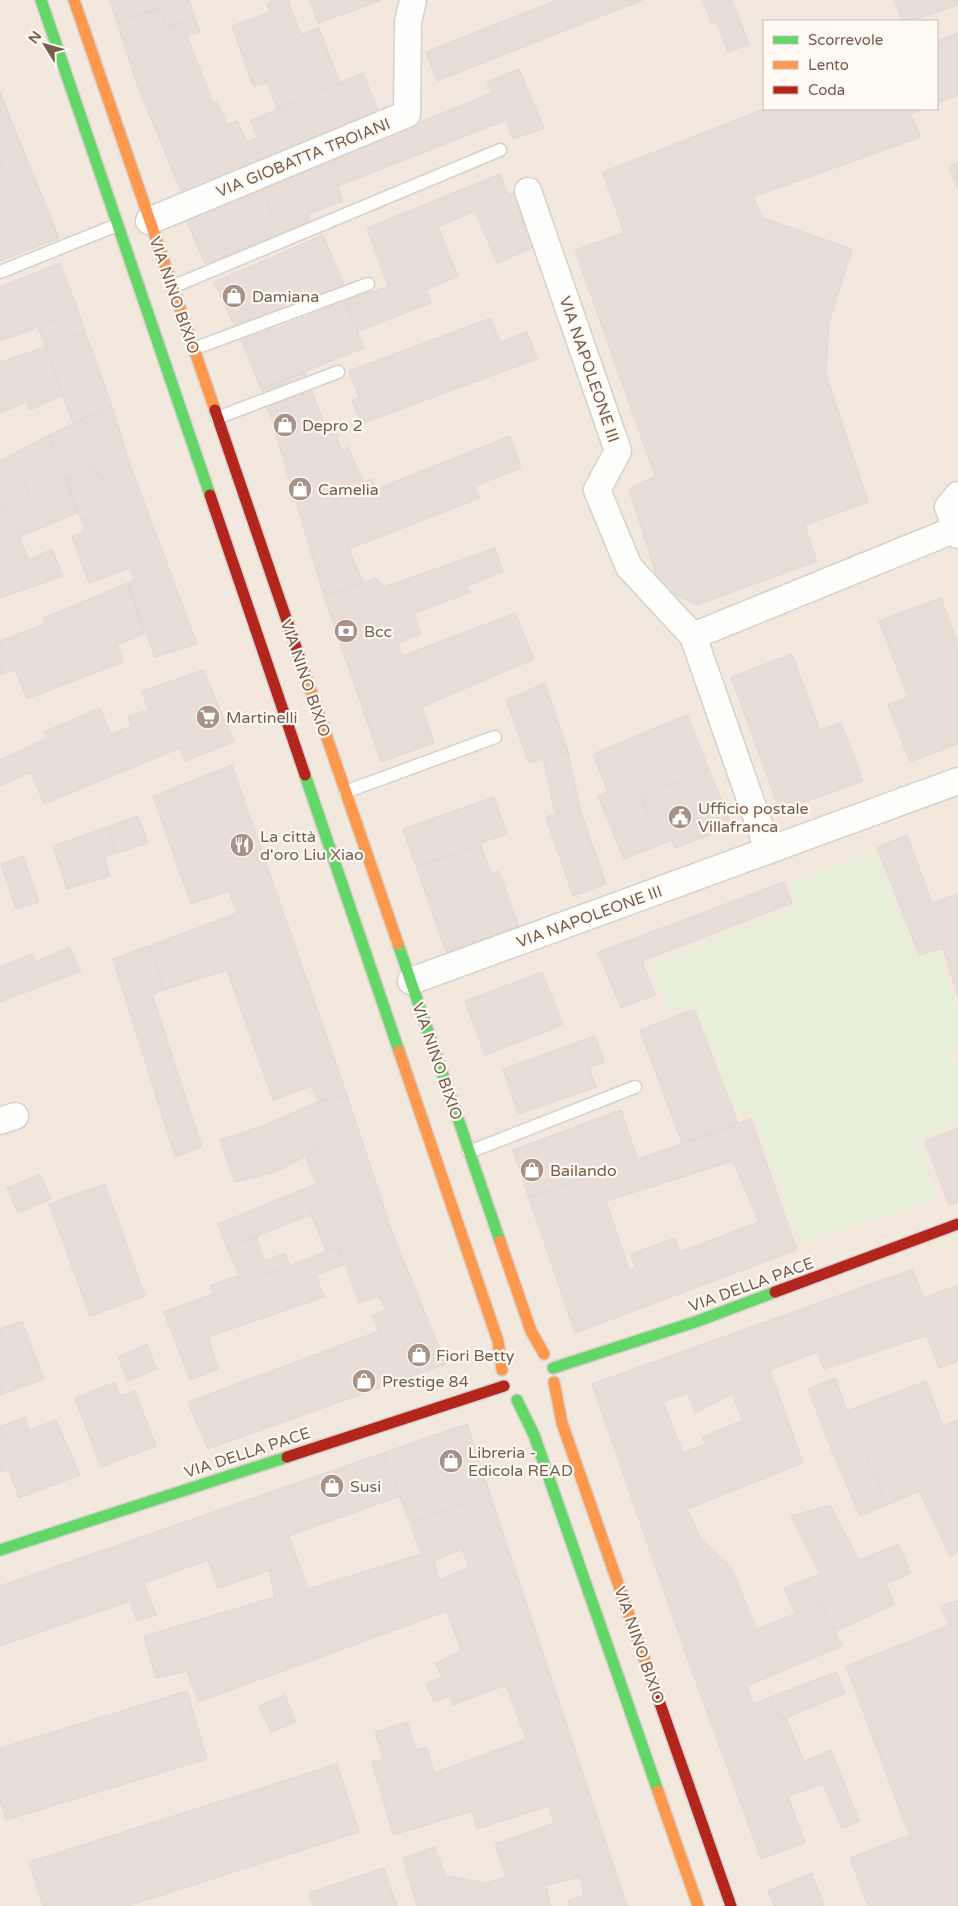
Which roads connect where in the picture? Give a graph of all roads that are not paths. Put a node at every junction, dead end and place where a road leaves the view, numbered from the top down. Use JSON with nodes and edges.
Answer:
{"nodes":[{"id":1,"x":41,"y":0,"type":"edge"},
{"id":2,"x":74,"y":0,"type":"edge"},
{"id":3,"x":413,"y":0,"type":"edge"},
{"id":4,"x":500,"y":150,"type":"dead end"},
{"id":5,"x":528,"y":191,"type":"dead end"},
{"id":6,"x":149,"y":221,"type":"junction"},
{"id":7,"x":117,"y":225,"type":"junction"},
{"id":8,"x":0,"y":272,"type":"edge"},
{"id":9,"x":368,"y":284,"type":"dead end"},
{"id":10,"x":172,"y":287,"type":"junction"},
{"id":11,"x":193,"y":349,"type":"junction"},
{"id":12,"x":338,"y":372,"type":"dead end"},
{"id":13,"x":217,"y":418,"type":"junction"},
{"id":14,"x":958,"y":495,"type":"edge"},
{"id":15,"x":957,"y":532,"type":"edge"},
{"id":16,"x":692,"y":636,"type":"junction"},
{"id":17,"x":495,"y":737,"type":"dead end"},
{"id":18,"x":958,"y":781,"type":"edge"},
{"id":19,"x":345,"y":792,"type":"junction"},
{"id":20,"x":768,"y":850,"type":"junction"},
{"id":21,"x":410,"y":981,"type":"junction"},
{"id":22,"x":635,"y":1087,"type":"dead end"},
{"id":23,"x":469,"y":1152,"type":"junction"},
{"id":24,"x":958,"y":1224,"type":"edge"},
{"id":25,"x":527,"y":1349,"type":"dead end"},
{"id":26,"x":544,"y":1354,"type":"junction"},
{"id":27,"x":511,"y":1355,"type":"dead end"},
{"id":28,"x":554,"y":1368,"type":"junction"},
{"id":29,"x":502,"y":1370,"type":"junction"},
{"id":30,"x":554,"y":1382,"type":"junction"},
{"id":31,"x":504,"y":1386,"type":"junction"},
{"id":32,"x":546,"y":1395,"type":"dead end"},
{"id":33,"x":517,"y":1400,"type":"junction"},
{"id":34,"x":532,"y":1402,"type":"dead end"},
{"id":35,"x":0,"y":1550,"type":"edge"},
{"id":36,"x":698,"y":1906,"type":"edge"},
{"id":37,"x":731,"y":1906,"type":"edge"}],
"edges":[{"from":1,"to":7,"type":"street","name":"VIA NINO BIXIO"},
{"from":2,"to":6,"type":"street","name":"VIA NINO BIXIO"},
{"from":3,"to":6,"type":"street","name":"VIA GIOBATTA TROIANI"},
{"from":4,"to":10,"type":"lane"},
{"from":5,"to":16,"type":"street","name":"VIA NAPOLEONE III"},
{"from":6,"to":10,"type":"street","name":"VIA NINO BIXIO"},
{"from":7,"to":8,"type":"lane"},
{"from":7,"to":29,"type":"street","name":"VIA NINO BIXIO"},
{"from":9,"to":11,"type":"lane"},
{"from":10,"to":11,"type":"street","name":"VIA NINO BIXIO"},
{"from":11,"to":13,"type":"street","name":"VIA NINO BIXIO"},
{"from":12,"to":13,"type":"lane"},
{"from":13,"to":19,"type":"street","name":"VIA NINO BIXIO"},
{"from":14,"to":15,"type":"street"},
{"from":15,"to":16,"type":"street"},
{"from":16,"to":20,"type":"street","name":"VIA NAPOLEONE III"},
{"from":17,"to":19,"type":"lane"},
{"from":18,"to":20,"type":"street","name":"VIA NAPOLEONE III"},
{"from":19,"to":21,"type":"street","name":"VIA NINO BIXIO"},
{"from":20,"to":21,"type":"street","name":"VIA NAPOLEONE III"},
{"from":21,"to":23,"type":"street","name":"VIA NINO BIXIO"},
{"from":22,"to":23,"type":"lane"},
{"from":23,"to":26,"type":"street","name":"VIA NINO BIXIO"},
{"from":24,"to":28,"type":"street","name":"VIA DELLA PACE"},
{"from":25,"to":26,"type":"street"},
{"from":26,"to":28,"type":"street","name":"VIA NINO BIXIO"},
{"from":27,"to":29,"type":"street"},
{"from":28,"to":30,"type":"street","name":"VIA NINO BIXIO"},
{"from":29,"to":31,"type":"street","name":"VIA NINO BIXIO"},
{"from":30,"to":32,"type":"street"},
{"from":30,"to":37,"type":"street","name":"VIA NINO BIXIO"},
{"from":31,"to":33,"type":"street","name":"VIA NINO BIXIO"},
{"from":31,"to":35,"type":"street","name":"VIA DELLA PACE"},
{"from":33,"to":34,"type":"street"},
{"from":33,"to":36,"type":"street","name":"VIA NINO BIXIO"}]}
